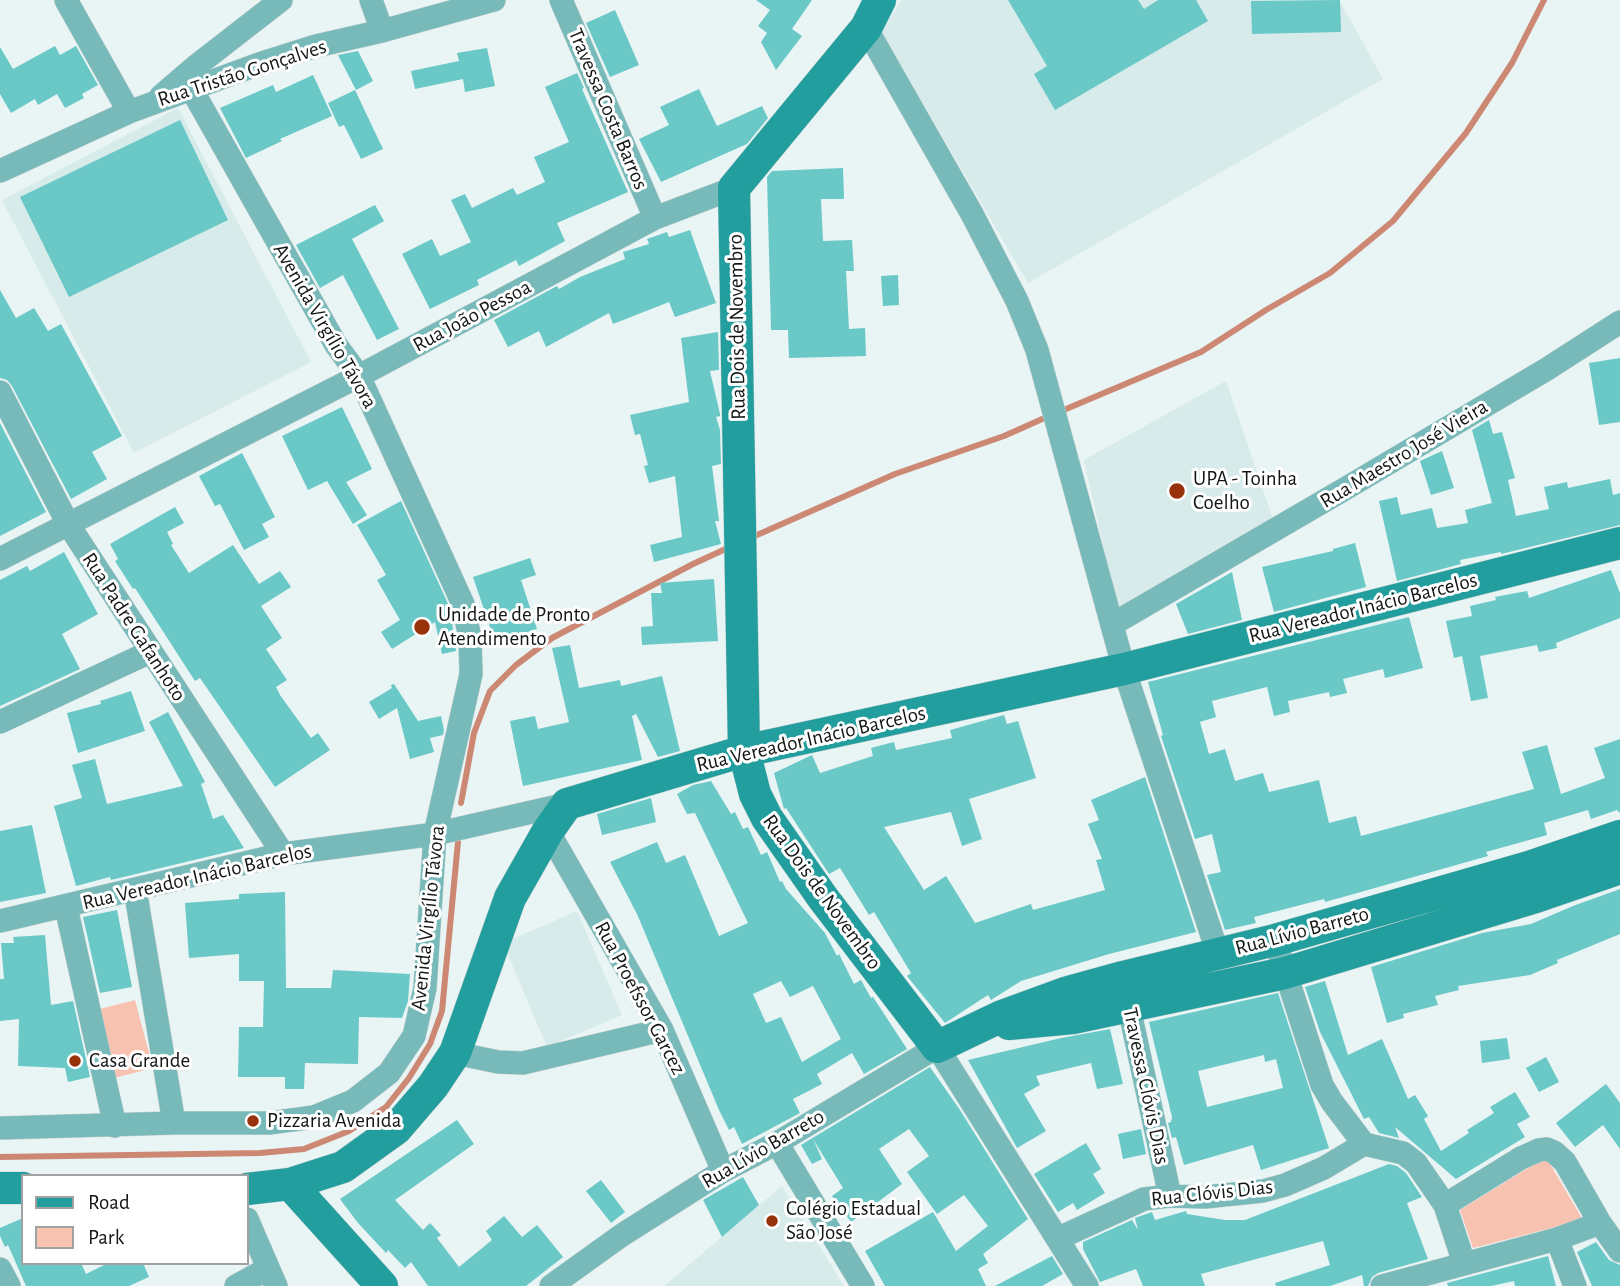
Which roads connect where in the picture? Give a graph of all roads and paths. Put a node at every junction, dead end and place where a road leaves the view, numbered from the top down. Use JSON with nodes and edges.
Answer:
{"nodes":[{"id":1,"x":66,"y":0,"type":"edge"},
{"id":2,"x":281,"y":0,"type":"edge"},
{"id":3,"x":371,"y":0,"type":"edge"},
{"id":4,"x":494,"y":0,"type":"edge"},
{"id":5,"x":561,"y":0,"type":"edge"},
{"id":6,"x":873,"y":14,"type":"edge"},
{"id":7,"x":382,"y":31,"type":"junction"},
{"id":8,"x":192,"y":90,"type":"junction"},
{"id":9,"x":156,"y":100,"type":"junction"},
{"id":10,"x":129,"y":111,"type":"junction"},
{"id":11,"x":0,"y":171,"type":"edge"},
{"id":12,"x":734,"y":188,"type":"junction"},
{"id":13,"x":655,"y":218,"type":"junction"},
{"id":14,"x":1620,"y":322,"type":"edge"},
{"id":15,"x":359,"y":376,"type":"junction"},
{"id":16,"x":0,"y":392,"type":"edge"},
{"id":17,"x":68,"y":524,"type":"junction"},
{"id":18,"x":1620,"y":543,"type":"edge"},
{"id":19,"x":0,"y":559,"type":"edge"},
{"id":20,"x":1113,"y":624,"type":"junction"},
{"id":21,"x":149,"y":652,"type":"junction"},
{"id":22,"x":1124,"y":669,"type":"junction"},
{"id":23,"x":0,"y":722,"type":"edge"},
{"id":24,"x":744,"y":751,"type":"junction"},
{"id":25,"x":567,"y":804,"type":"junction"},
{"id":26,"x":548,"y":831,"type":"junction"},
{"id":27,"x":435,"y":834,"type":"junction"},
{"id":28,"x":1620,"y":836,"type":"edge"},
{"id":29,"x":283,"y":854,"type":"junction"},
{"id":30,"x":1620,"y":868,"type":"edge"},
{"id":31,"x":135,"y":888,"type":"junction"},
{"id":32,"x":66,"y":906,"type":"junction"},
{"id":33,"x":0,"y":921,"type":"edge"},
{"id":34,"x":1275,"y":940,"type":"junction"},
{"id":35,"x":1218,"y":954,"type":"junction"},
{"id":36,"x":1284,"y":973,"type":"junction"},
{"id":37,"x":1123,"y":977,"type":"junction"},
{"id":38,"x":1128,"y":1007,"type":"junction"},
{"id":39,"x":983,"y":1025,"type":"junction"},
{"id":40,"x":662,"y":1030,"type":"junction"},
{"id":41,"x":937,"y":1047,"type":"junction"},
{"id":42,"x":454,"y":1053,"type":"junction"},
{"id":43,"x":174,"y":1123,"type":"junction"},
{"id":44,"x":115,"y":1126,"type":"junction"},
{"id":45,"x":0,"y":1128,"type":"edge"},
{"id":46,"x":777,"y":1143,"type":"junction"},
{"id":47,"x":1364,"y":1144,"type":"junction"},
{"id":48,"x":723,"y":1171,"type":"junction"},
{"id":49,"x":290,"y":1184,"type":"junction"},
{"id":50,"x":0,"y":1188,"type":"edge"},
{"id":51,"x":21,"y":1188,"type":"edge"},
{"id":52,"x":248,"y":1189,"type":"edge"},
{"id":53,"x":1170,"y":1196,"type":"junction"},
{"id":54,"x":1445,"y":1205,"type":"junction"},
{"id":55,"x":248,"y":1221,"type":"edge"},
{"id":56,"x":1600,"y":1223,"type":"junction"},
{"id":57,"x":1059,"y":1238,"type":"junction"},
{"id":58,"x":1558,"y":1239,"type":"junction"},
{"id":59,"x":1620,"y":1251,"type":"edge"},
{"id":60,"x":1464,"y":1263,"type":"junction"},
{"id":61,"x":0,"y":1269,"type":"edge"},
{"id":62,"x":272,"y":1278,"type":"edge"},
{"id":63,"x":9,"y":1286,"type":"edge"},
{"id":64,"x":236,"y":1286,"type":"edge"},
{"id":65,"x":382,"y":1286,"type":"edge"},
{"id":66,"x":551,"y":1286,"type":"edge"},
{"id":67,"x":863,"y":1286,"type":"edge"},
{"id":68,"x":1087,"y":1286,"type":"edge"},
{"id":69,"x":1382,"y":1286,"type":"edge"},
{"id":70,"x":1574,"y":1286,"type":"edge"}],
"edges":[{"from":1,"to":10,"type":"street"},
{"from":2,"to":9,"type":"street"},
{"from":3,"to":7,"type":"street"},
{"from":4,"to":7,"type":"street","name":"Rua Tristão Gonçalves"},
{"from":5,"to":13,"type":"street","name":"Travessa Costa Barros"},
{"from":6,"to":12,"type":"street","name":"Rua João Pessoa"},
{"from":6,"to":20,"type":"street"},
{"from":7,"to":8,"type":"street","name":"Rua Tristão Gonçalves"},
{"from":8,"to":9,"type":"street","name":"Rua Tristão Gonçalves"},
{"from":8,"to":15,"type":"street","name":"Avenida Virgílio Távora"},
{"from":9,"to":10,"type":"street","name":"Rua Tristão Gonçalves"},
{"from":10,"to":11,"type":"street","name":"Rua Tristão Gonçalves"},
{"from":12,"to":13,"type":"street","name":"Rua João Pessoa"},
{"from":12,"to":24,"type":"street","name":"Rua Dois de Novembro"},
{"from":13,"to":15,"type":"street","name":"Rua João Pessoa"},
{"from":14,"to":20,"type":"street","name":"Rua Maestro José Vieira"},
{"from":15,"to":17,"type":"street","name":"Rua João Pessoa"},
{"from":15,"to":27,"type":"street","name":"Avenida Virgílio Távora"},
{"from":16,"to":17,"type":"street","name":"Rua Padre Gafanhoto"},
{"from":17,"to":19,"type":"street","name":"Rua João Pessoa"},
{"from":17,"to":21,"type":"street","name":"Rua Padre Gafanhoto"},
{"from":18,"to":22,"type":"street","name":"Rua Vereador Inácio Barcelos"},
{"from":20,"to":22,"type":"street"},
{"from":21,"to":23,"type":"street"},
{"from":21,"to":29,"type":"street","name":"Rua Padre Gafanhoto"},
{"from":22,"to":24,"type":"street","name":"Rua Vereador Inácio Barcelos"},
{"from":22,"to":35,"type":"street"},
{"from":24,"to":25,"type":"street","name":"Rua Vereador Inácio Barcelos"},
{"from":24,"to":41,"type":"street","name":"Rua Dois de Novembro"},
{"from":25,"to":26,"type":"street"},
{"from":25,"to":27,"type":"street","name":"Rua Vereador Inácio Barcelos"},
{"from":26,"to":40,"type":"street","name":"Rua Proefssor Garcez"},
{"from":26,"to":42,"type":"street"},
{"from":27,"to":29,"type":"street","name":"Rua Vereador Inácio Barcelos"},
{"from":27,"to":43,"type":"street","name":"Avenida Virgílio Távora"},
{"from":28,"to":34,"type":"street","name":"Rua Lívio Barreto"},
{"from":29,"to":31,"type":"street","name":"Rua Vereador Inácio Barcelos"},
{"from":30,"to":36,"type":"street","name":"Rua Lívio Barreto"},
{"from":31,"to":32,"type":"street","name":"Rua Vereador Inácio Barcelos"},
{"from":31,"to":43,"type":"street"},
{"from":32,"to":33,"type":"street","name":"Rua Vereador Inácio Barcelos"},
{"from":32,"to":44,"type":"street"},
{"from":34,"to":35,"type":"street","name":"Rua Lívio Barreto"},
{"from":34,"to":36,"type":"street"},
{"from":35,"to":37,"type":"street","name":"Rua Lívio Barreto"},
{"from":36,"to":38,"type":"street","name":"Rua Lívio Barreto"},
{"from":36,"to":47,"type":"street"},
{"from":37,"to":38,"type":"street","name":"Travessa Clóvis Dias"},
{"from":37,"to":39,"type":"street","name":"Rua Lívio Barreto"},
{"from":38,"to":39,"type":"street","name":"Rua Lívio Barreto"},
{"from":38,"to":53,"type":"street","name":"Travessa Clóvis Dias"},
{"from":39,"to":41,"type":"street","name":"Rua Lívio Barreto"},
{"from":40,"to":42,"type":"street"},
{"from":40,"to":48,"type":"street","name":"Rua Proefssor Garcez"},
{"from":41,"to":46,"type":"street","name":"Rua Lívio Barreto"},
{"from":41,"to":57,"type":"street","name":"Rua Dois de Novembro"},
{"from":42,"to":49,"type":"street"},
{"from":43,"to":44,"type":"street","name":"Avenida Virgílio Távora"},
{"from":44,"to":45,"type":"street","name":"Avenida Virgílio Távora"},
{"from":46,"to":48,"type":"street","name":"Rua Lívio Barreto"},
{"from":46,"to":67,"type":"street"},
{"from":47,"to":53,"type":"street","name":"Rua Clóvis Dias"},
{"from":47,"to":54,"type":"street"},
{"from":48,"to":66,"type":"street","name":"Rua Lívio Barreto"},
{"from":49,"to":52,"type":"street"},
{"from":49,"to":65,"type":"street"},
{"from":50,"to":51,"type":"street"},
{"from":53,"to":57,"type":"street","name":"Rua Clóvis Dias"},
{"from":54,"to":56,"type":"street"},
{"from":54,"to":60,"type":"street"},
{"from":55,"to":62,"type":"street"},
{"from":56,"to":58,"type":"street"},
{"from":56,"to":59,"type":"street"},
{"from":57,"to":68,"type":"street","name":"Rua Dois de Novembro"},
{"from":58,"to":60,"type":"street"},
{"from":58,"to":70,"type":"street"},
{"from":60,"to":69,"type":"street"},
{"from":61,"to":63,"type":"street"},
{"from":62,"to":64,"type":"street"}]}
